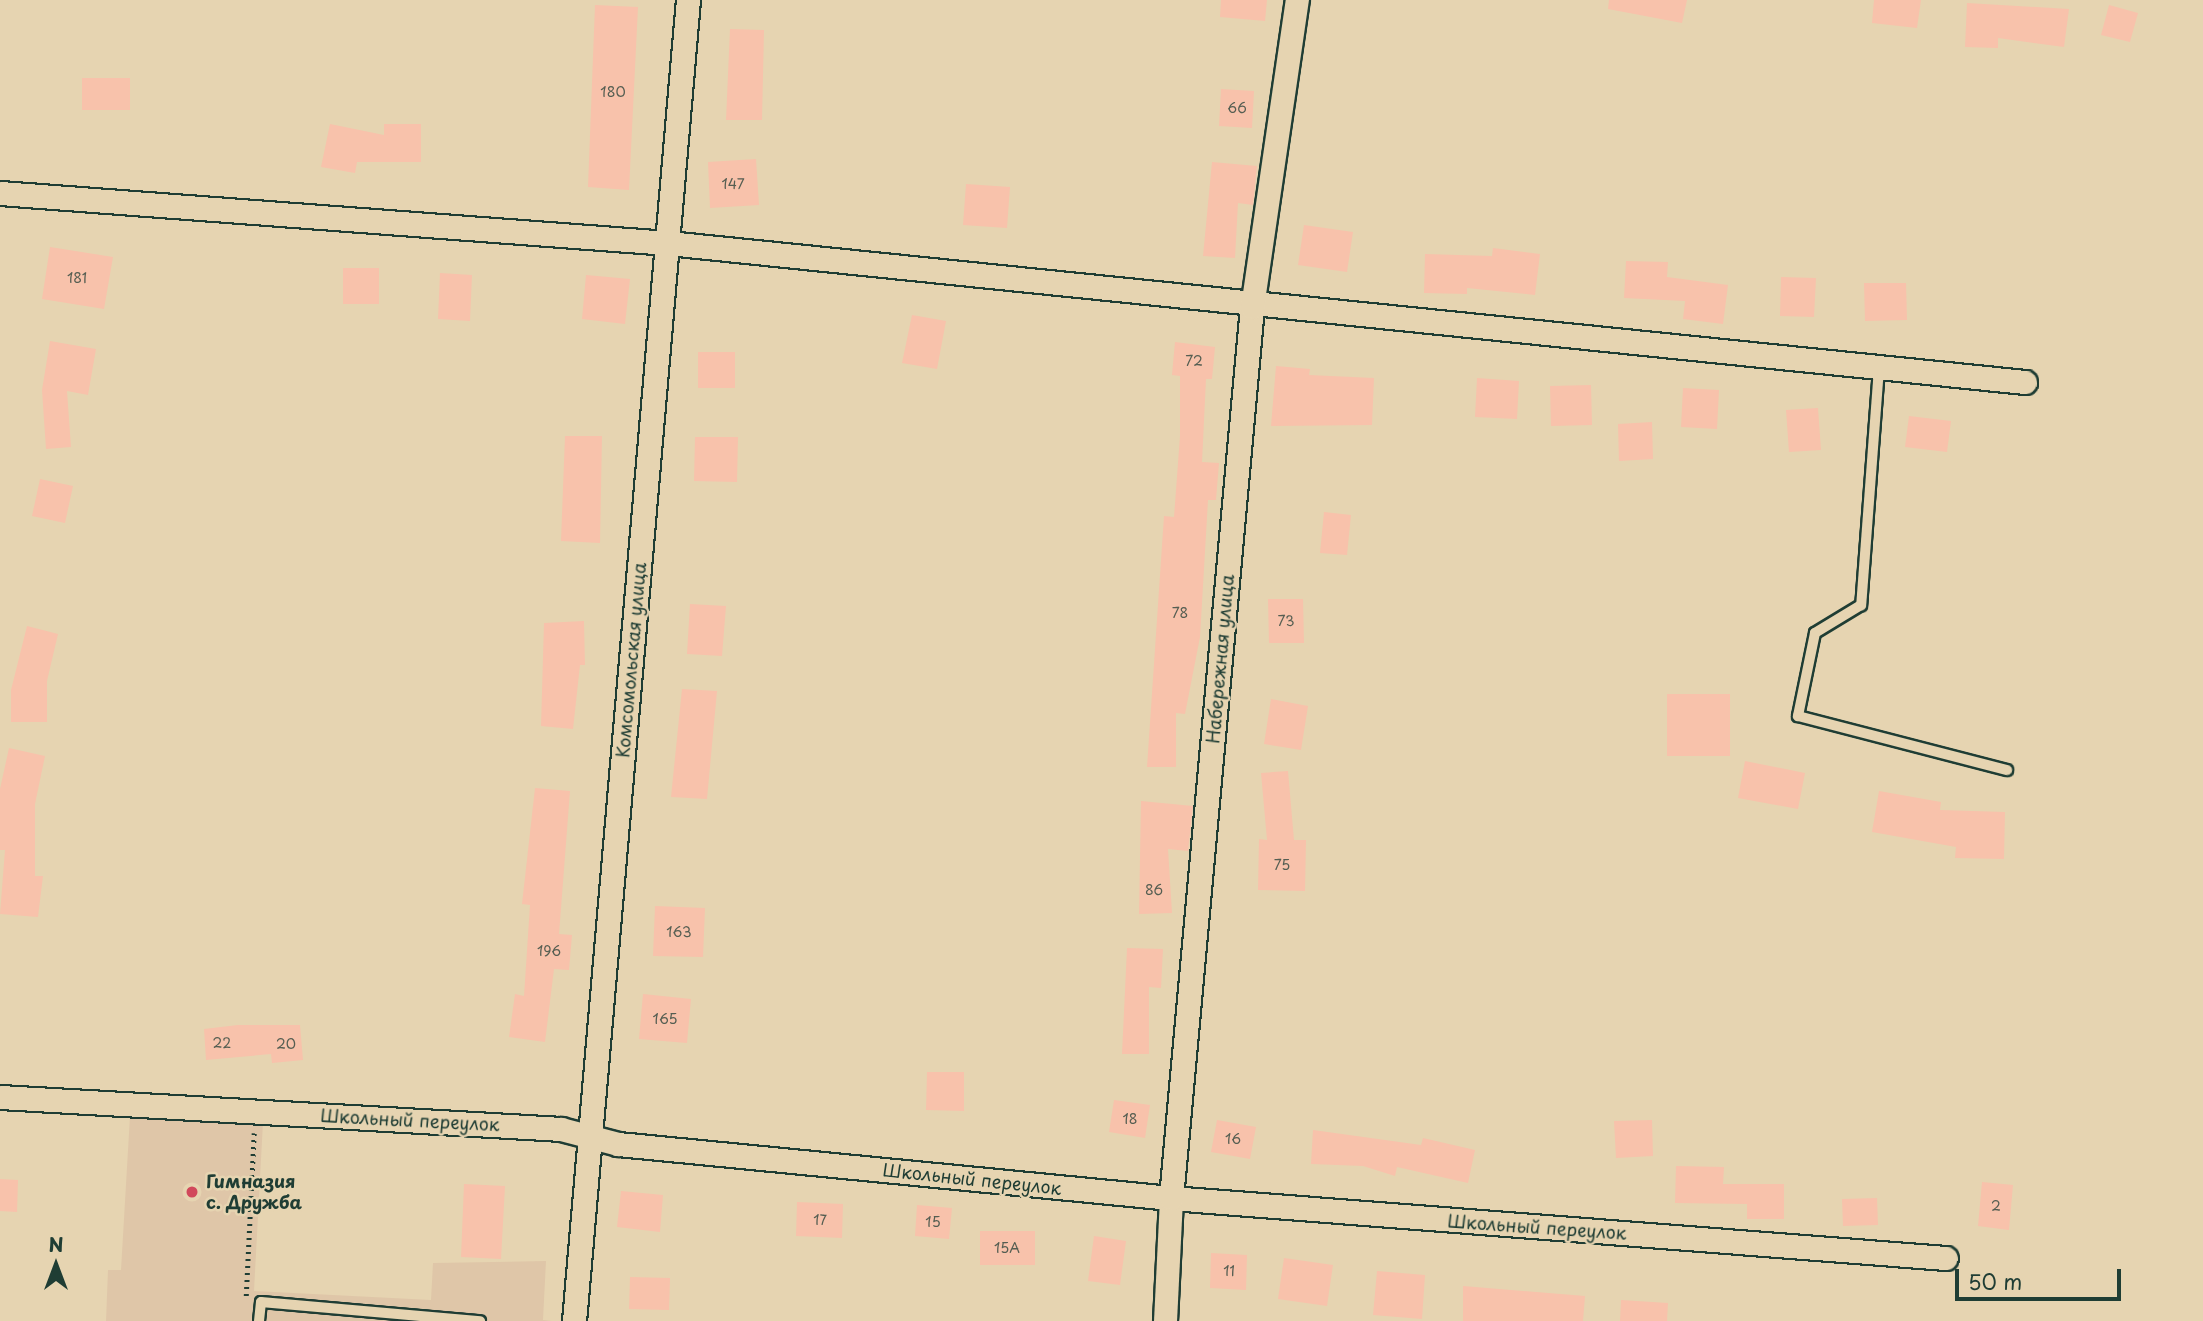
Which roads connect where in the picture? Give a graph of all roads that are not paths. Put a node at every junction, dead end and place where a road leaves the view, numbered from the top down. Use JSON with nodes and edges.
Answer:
{"nodes":[{"id":1,"x":688,"y":0,"type":"edge"},
{"id":2,"x":1297,"y":0,"type":"edge"},
{"id":3,"x":0,"y":193,"type":"edge"},
{"id":4,"x":668,"y":243,"type":"junction"},
{"id":5,"x":1252,"y":307,"type":"junction"},
{"id":6,"x":1879,"y":368,"type":"junction"},
{"id":7,"x":2025,"y":382,"type":"dead end"},
{"id":8,"x":2007,"y":770,"type":"dead end"},
{"id":9,"x":0,"y":1097,"type":"edge"},
{"id":10,"x":589,"y":1136,"type":"junction"},
{"id":11,"x":1171,"y":1198,"type":"junction"},
{"id":12,"x":1946,"y":1258,"type":"dead end"},
{"id":13,"x":259,"y":1321,"type":"edge"},
{"id":14,"x":480,"y":1321,"type":"edge"},
{"id":15,"x":574,"y":1321,"type":"edge"},
{"id":16,"x":1165,"y":1321,"type":"edge"}],
"edges":[{"from":1,"to":4,"type":"street","name":"Комсомольская улица"},
{"from":2,"to":5,"type":"street","name":"Набережная улица"},
{"from":3,"to":4,"type":"street"},
{"from":4,"to":5,"type":"street"},
{"from":4,"to":10,"type":"street","name":"Комсомольская улица"},
{"from":5,"to":6,"type":"street"},
{"from":5,"to":11,"type":"street","name":"Набережная улица"},
{"from":6,"to":7,"type":"street"},
{"from":6,"to":8,"type":"lane"},
{"from":9,"to":10,"type":"street","name":"Школьный переулок"},
{"from":10,"to":11,"type":"street","name":"Школьный переулок"},
{"from":10,"to":15,"type":"street","name":"Комсомольская улица"},
{"from":11,"to":12,"type":"street","name":"Школьный переулок"},
{"from":11,"to":16,"type":"street","name":"Набережная улица"},
{"from":13,"to":14,"type":"lane"}]}
